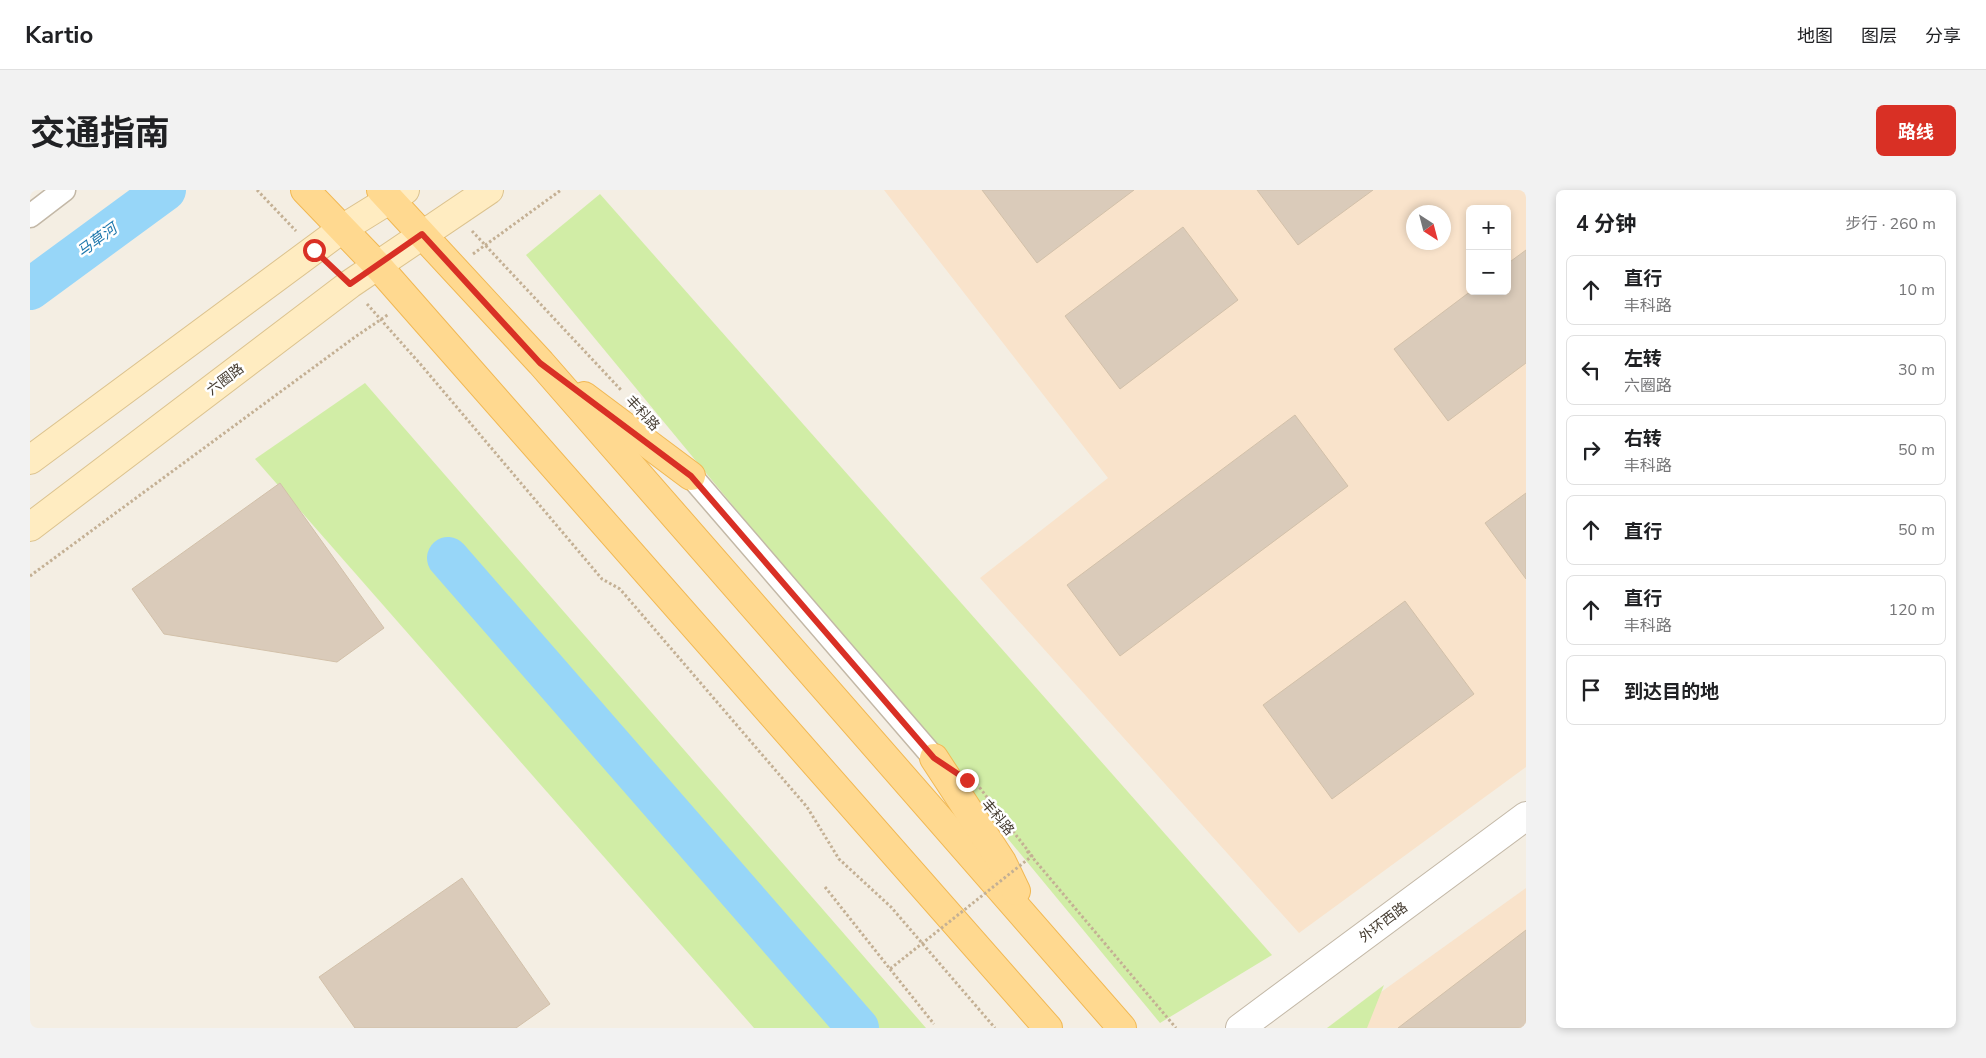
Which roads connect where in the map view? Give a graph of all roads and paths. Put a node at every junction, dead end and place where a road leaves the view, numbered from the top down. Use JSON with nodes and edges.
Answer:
{"nodes":[{"id":1,"x":64,"y":190,"type":"edge"},
{"id":2,"x":257,"y":190,"type":"edge"},
{"id":3,"x":305,"y":190,"type":"edge"},
{"id":4,"x":489,"y":190,"type":"edge"},
{"id":5,"x":392,"y":193,"type":"edge"},
{"id":6,"x":456,"y":214,"type":"junction"},
{"id":7,"x":30,"y":216,"type":"edge"},
{"id":8,"x":342,"y":229,"type":"junction"},
{"id":9,"x":422,"y":234,"type":"junction"},
{"id":10,"x":314,"y":250,"type":"junction"},
{"id":11,"x":377,"y":265,"type":"junction"},
{"id":12,"x":350,"y":284,"type":"junction"},
{"id":13,"x":381,"y":320,"type":"junction"},
{"id":14,"x":540,"y":363,"type":"junction"},
{"id":15,"x":624,"y":393,"type":"dead end"},
{"id":16,"x":30,"y":460,"type":"edge"},
{"id":17,"x":691,"y":476,"type":"joint"},
{"id":18,"x":30,"y":527,"type":"edge"},
{"id":19,"x":30,"y":576,"type":"edge"},
{"id":20,"x":934,"y":758,"type":"joint"},
{"id":21,"x":967,"y":771,"type":"dead end"},
{"id":22,"x":967,"y":780,"type":"dead end"},
{"id":23,"x":1526,"y":816,"type":"edge"},
{"id":24,"x":1032,"y":856,"type":"junction"},
{"id":25,"x":825,"y":888,"type":"dead end"},
{"id":26,"x":1075,"y":908,"type":"dead end"},
{"id":27,"x":1033,"y":926,"type":"junction"},
{"id":28,"x":890,"y":969,"type":"junction"},
{"id":29,"x":934,"y":1024,"type":"dead end"},
{"id":30,"x":995,"y":1028,"type":"edge"},
{"id":31,"x":1048,"y":1028,"type":"edge"},
{"id":32,"x":1122,"y":1028,"type":"edge"},
{"id":33,"x":1176,"y":1028,"type":"edge"},
{"id":34,"x":1240,"y":1028,"type":"edge"}],
"edges":[{"from":1,"to":7,"type":"street"},
{"from":2,"to":10,"type":"path"},
{"from":3,"to":8,"type":"main road"},
{"from":4,"to":6,"type":"main road","name":"六圈路"},
{"from":5,"to":8,"type":"main road"},
{"from":5,"to":9,"type":"main road"},
{"from":6,"to":9,"type":"main road","name":"六圈路"},
{"from":6,"to":15,"type":"path","name":"丰科路"},
{"from":8,"to":10,"type":"main road"},
{"from":8,"to":11,"type":"main road"},
{"from":9,"to":11,"type":"main road","name":"六圈路"},
{"from":9,"to":14,"type":"main road"},
{"from":10,"to":16,"type":"main road"},
{"from":11,"to":12,"type":"main road","name":"六圈路"},
{"from":11,"to":31,"type":"main road"},
{"from":12,"to":13,"type":"path"},
{"from":12,"to":18,"type":"main road","name":"六圈路"},
{"from":13,"to":19,"type":"path"},
{"from":13,"to":30,"type":"path"},
{"from":14,"to":17,"type":"main road"},
{"from":14,"to":27,"type":"main road"},
{"from":17,"to":20,"type":"street"},
{"from":20,"to":27,"type":"main road"},
{"from":21,"to":24,"type":"path","bridge":true},
{"from":22,"to":33,"type":"path","name":"丰科路"},
{"from":23,"to":34,"type":"street","name":"外环西路"},
{"from":24,"to":26,"type":"path"},
{"from":24,"to":28,"type":"path","bridge":true},
{"from":25,"to":28,"type":"path","bridge":true},
{"from":27,"to":32,"type":"main road"},
{"from":28,"to":29,"type":"path"}]}
